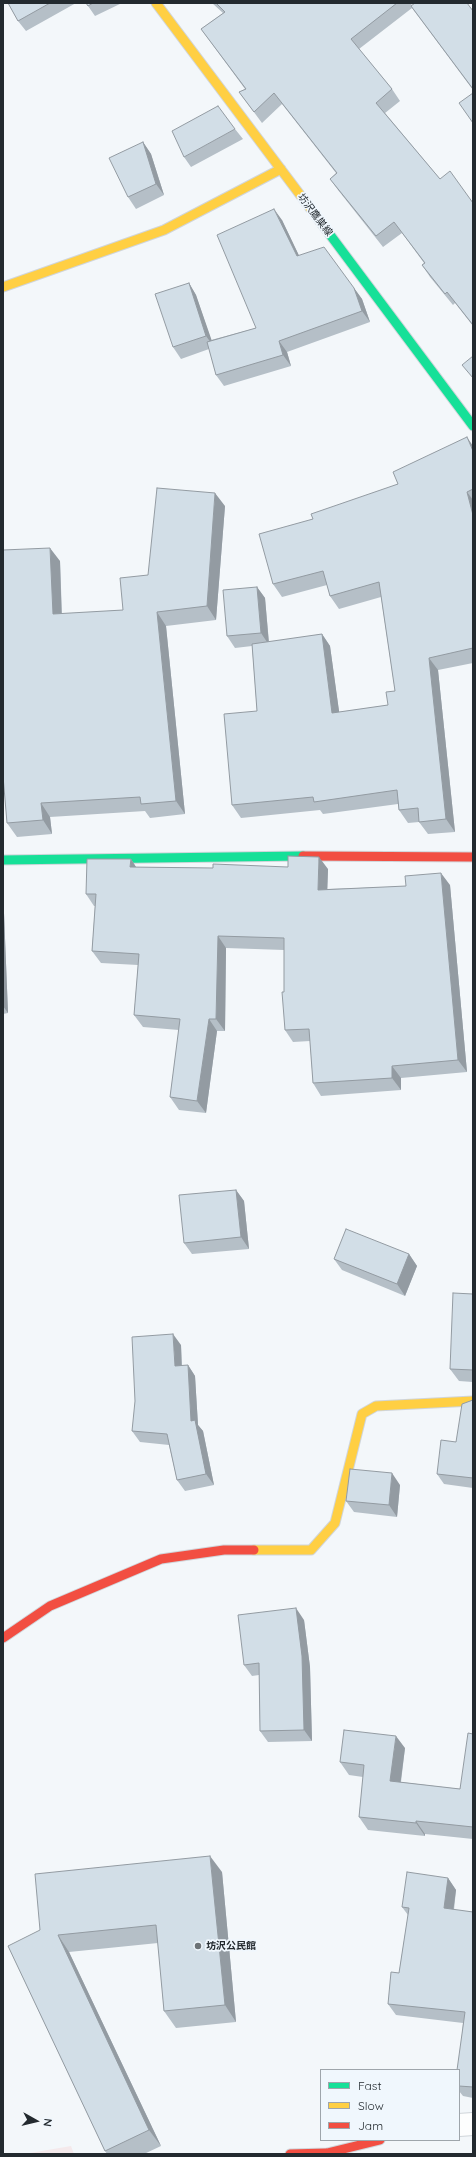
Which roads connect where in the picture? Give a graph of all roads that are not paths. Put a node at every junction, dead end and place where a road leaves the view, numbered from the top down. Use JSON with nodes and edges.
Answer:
{"nodes":[{"id":1,"x":156,"y":3,"type":"edge"},
{"id":2,"x":281,"y":169,"type":"junction"},
{"id":3,"x":3,"y":287,"type":"edge"},
{"id":4,"x":473,"y":426,"type":"edge"},
{"id":5,"x":473,"y":857,"type":"edge"},
{"id":6,"x":3,"y":860,"type":"edge"},
{"id":7,"x":473,"y":1401,"type":"edge"},
{"id":8,"x":3,"y":1638,"type":"edge"},
{"id":9,"x":473,"y":2124,"type":"edge"},
{"id":10,"x":460,"y":2125,"type":"edge"},
{"id":11,"x":376,"y":2141,"type":"edge"},
{"id":12,"x":290,"y":2154,"type":"edge"}],
"edges":[{"from":1,"to":2,"type":"street","name":"坊沢鷹巣線"},
{"from":2,"to":3,"type":"street"},
{"from":2,"to":4,"type":"street","name":"坊沢鷹巣線"},
{"from":5,"to":6,"type":"street"},
{"from":7,"to":8,"type":"street"},
{"from":9,"to":10,"type":"street"},
{"from":11,"to":12,"type":"street"}]}
